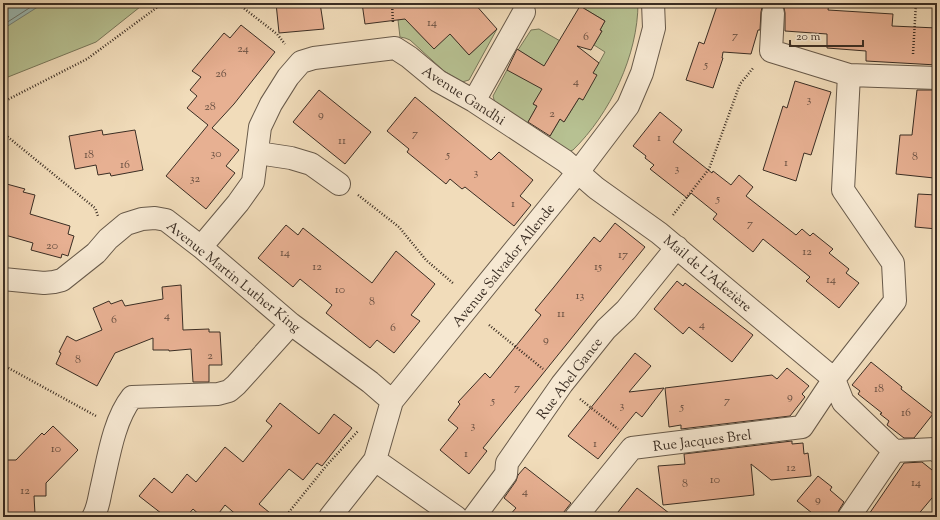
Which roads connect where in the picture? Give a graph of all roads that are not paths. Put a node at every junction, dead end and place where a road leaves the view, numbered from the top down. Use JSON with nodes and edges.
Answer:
{"nodes":[{"id":1,"x":653,"y":3,"type":"edge"},
{"id":2,"x":524,"y":12,"type":"dead end"},
{"id":3,"x":773,"y":13,"type":"dead end"},
{"id":4,"x":849,"y":75,"type":"junction"},
{"id":5,"x":937,"y":78,"type":"edge"},
{"id":6,"x":474,"y":101,"type":"junction"},
{"id":7,"x":258,"y":153,"type":"junction"},
{"id":8,"x":578,"y":172,"type":"junction"},
{"id":9,"x":338,"y":184,"type":"road end"},
{"id":10,"x":201,"y":247,"type":"junction"},
{"id":11,"x":677,"y":247,"type":"junction"},
{"id":12,"x":3,"y":278,"type":"edge"},
{"id":13,"x":291,"y":324,"type":"junction"},
{"id":14,"x":834,"y":379,"type":"junction"},
{"id":15,"x":392,"y":401,"type":"junction"},
{"id":16,"x":894,"y":451,"type":"junction"},
{"id":17,"x":937,"y":451,"type":"edge"},
{"id":18,"x":375,"y":460,"type":"junction"},
{"id":19,"x":93,"y":517,"type":"edge"},
{"id":20,"x":330,"y":517,"type":"edge"},
{"id":21,"x":456,"y":517,"type":"edge"},
{"id":22,"x":474,"y":517,"type":"edge"},
{"id":23,"x":576,"y":517,"type":"edge"},
{"id":24,"x":850,"y":517,"type":"edge"}],
"edges":[{"from":1,"to":8,"type":"street","name":"Avenue Salvador Allende"},
{"from":2,"to":6,"type":"street"},
{"from":3,"to":4,"type":"street"},
{"from":4,"to":5,"type":"street"},
{"from":4,"to":14,"type":"street","name":"Rue Jacques Brel"},
{"from":6,"to":7,"type":"street","name":"Avenue Gandhi"},
{"from":6,"to":8,"type":"street","name":"Avenue Gandhi"},
{"from":7,"to":9,"type":"street"},
{"from":7,"to":10,"type":"street"},
{"from":8,"to":11,"type":"street","name":"Mail de L'Adezière"},
{"from":8,"to":15,"type":"street","name":"Avenue Salvador Allende"},
{"from":10,"to":12,"type":"street","name":"Avenue Martin Luther King"},
{"from":10,"to":13,"type":"street","name":"Avenue Martin Luther King"},
{"from":11,"to":14,"type":"street","name":"Mail de L'Adezière"},
{"from":11,"to":22,"type":"street","name":"Rue Abel Gance"},
{"from":13,"to":15,"type":"street","name":"Avenue Martin Luther King"},
{"from":13,"to":19,"type":"street"},
{"from":14,"to":16,"type":"street"},
{"from":14,"to":23,"type":"street","name":"Rue Jacques Brel"},
{"from":15,"to":18,"type":"street","name":"Avenue Salvador Allende"},
{"from":16,"to":17,"type":"street"},
{"from":16,"to":24,"type":"street"},
{"from":18,"to":20,"type":"street","name":"Avenue Salvador Allende"},
{"from":18,"to":21,"type":"street"}]}
